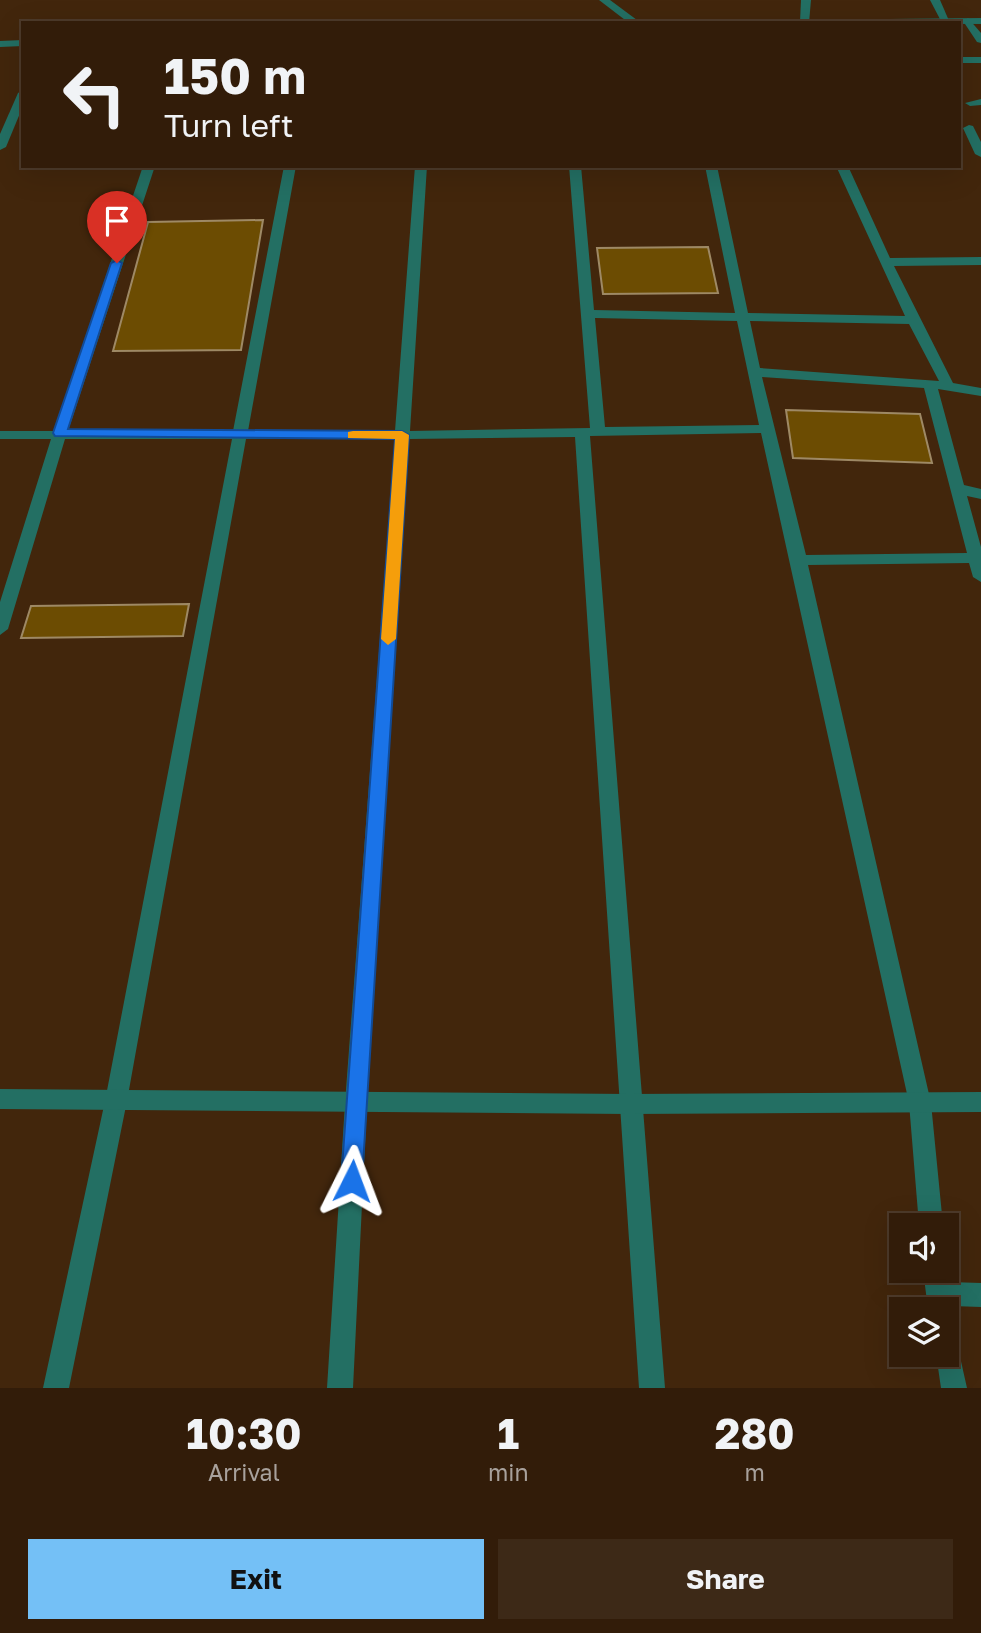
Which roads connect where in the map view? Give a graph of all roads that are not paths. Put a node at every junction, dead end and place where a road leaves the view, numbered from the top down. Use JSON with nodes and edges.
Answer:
{"nodes":[{"id":1,"x":604,"y":0,"type":"edge"},
{"id":2,"x":806,"y":0,"type":"edge"},
{"id":3,"x":935,"y":0,"type":"edge"},
{"id":4,"x":981,"y":20,"type":"edge"},
{"id":5,"x":633,"y":21,"type":"edge"},
{"id":6,"x":804,"y":21,"type":"edge"},
{"id":7,"x":946,"y":21,"type":"edge"},
{"id":8,"x":968,"y":21,"type":"junction"},
{"id":9,"x":981,"y":40,"type":"edge"},
{"id":10,"x":21,"y":43,"type":"edge"},
{"id":11,"x":0,"y":44,"type":"edge"},
{"id":12,"x":961,"y":60,"type":"edge"},
{"id":13,"x":981,"y":60,"type":"edge"},
{"id":14,"x":21,"y":98,"type":"edge"},
{"id":15,"x":969,"y":128,"type":"dead end"},
{"id":16,"x":0,"y":148,"type":"edge"},
{"id":17,"x":980,"y":149,"type":"edge"},
{"id":18,"x":148,"y":168,"type":"edge"},
{"id":19,"x":290,"y":168,"type":"edge"},
{"id":20,"x":421,"y":168,"type":"edge"},
{"id":21,"x":575,"y":168,"type":"edge"},
{"id":22,"x":711,"y":168,"type":"edge"},
{"id":23,"x":843,"y":168,"type":"edge"},
{"id":24,"x":981,"y":261,"type":"edge"},
{"id":25,"x":886,"y":262,"type":"junction"},
{"id":26,"x":588,"y":314,"type":"junction"},
{"id":27,"x":743,"y":315,"type":"junction"},
{"id":28,"x":914,"y":320,"type":"junction"},
{"id":29,"x":754,"y":372,"type":"junction"},
{"id":30,"x":930,"y":385,"type":"junction"},
{"id":31,"x":948,"y":386,"type":"junction"},
{"id":32,"x":981,"y":392,"type":"edge"},
{"id":33,"x":766,"y":429,"type":"junction"},
{"id":34,"x":60,"y":433,"type":"junction"},
{"id":35,"x":590,"y":433,"type":"junction"},
{"id":36,"x":0,"y":435,"type":"edge"},
{"id":37,"x":238,"y":435,"type":"junction"},
{"id":38,"x":402,"y":435,"type":"junction"},
{"id":39,"x":958,"y":489,"type":"junction"},
{"id":40,"x":981,"y":494,"type":"edge"},
{"id":41,"x":976,"y":558,"type":"junction"},
{"id":42,"x":799,"y":560,"type":"junction"},
{"id":43,"x":981,"y":577,"type":"edge"},
{"id":44,"x":0,"y":629,"type":"edge"},
{"id":45,"x":0,"y":1099,"type":"edge"},
{"id":46,"x":116,"y":1101,"type":"junction"},
{"id":47,"x":981,"y":1102,"type":"edge"},
{"id":48,"x":356,"y":1103,"type":"junction"},
{"id":49,"x":920,"y":1103,"type":"junction"},
{"id":50,"x":629,"y":1104,"type":"junction"},
{"id":51,"x":930,"y":1213,"type":"edge"},
{"id":52,"x":937,"y":1291,"type":"edge"},
{"id":53,"x":981,"y":1295,"type":"edge"},
{"id":54,"x":950,"y":1367,"type":"edge"},
{"id":55,"x":56,"y":1388,"type":"edge"},
{"id":56,"x":340,"y":1388,"type":"edge"},
{"id":57,"x":652,"y":1388,"type":"edge"},
{"id":58,"x":954,"y":1388,"type":"edge"}],
"edges":[{"from":1,"to":5,"type":"street"},
{"from":2,"to":6,"type":"street"},
{"from":3,"to":7,"type":"street"},
{"from":4,"to":8,"type":"street"},
{"from":7,"to":8,"type":"street"},
{"from":8,"to":9,"type":"street"},
{"from":10,"to":11,"type":"street"},
{"from":12,"to":13,"type":"street"},
{"from":14,"to":16,"type":"street"},
{"from":15,"to":17,"type":"street"},
{"from":18,"to":34,"type":"street"},
{"from":19,"to":37,"type":"street"},
{"from":20,"to":38,"type":"street"},
{"from":21,"to":26,"type":"street"},
{"from":22,"to":27,"type":"street"},
{"from":23,"to":25,"type":"street"},
{"from":24,"to":25,"type":"street"},
{"from":25,"to":28,"type":"street"},
{"from":26,"to":27,"type":"street"},
{"from":26,"to":35,"type":"street"},
{"from":27,"to":28,"type":"street"},
{"from":27,"to":29,"type":"street"},
{"from":28,"to":31,"type":"street"},
{"from":29,"to":30,"type":"street"},
{"from":29,"to":33,"type":"street"},
{"from":30,"to":31,"type":"street"},
{"from":30,"to":39,"type":"street"},
{"from":31,"to":32,"type":"street"},
{"from":33,"to":35,"type":"street"},
{"from":33,"to":42,"type":"street"},
{"from":34,"to":36,"type":"street"},
{"from":34,"to":37,"type":"street"},
{"from":34,"to":44,"type":"street"},
{"from":35,"to":38,"type":"street"},
{"from":35,"to":50,"type":"street"},
{"from":37,"to":38,"type":"street"},
{"from":37,"to":46,"type":"street"},
{"from":38,"to":48,"type":"street"},
{"from":39,"to":40,"type":"street"},
{"from":39,"to":41,"type":"street"},
{"from":41,"to":42,"type":"street"},
{"from":41,"to":43,"type":"street"},
{"from":42,"to":49,"type":"street"},
{"from":45,"to":46,"type":"street"},
{"from":46,"to":48,"type":"street"},
{"from":46,"to":55,"type":"street"},
{"from":47,"to":49,"type":"street"},
{"from":48,"to":50,"type":"street"},
{"from":48,"to":56,"type":"street"},
{"from":49,"to":50,"type":"street"},
{"from":49,"to":51,"type":"street"},
{"from":50,"to":57,"type":"street"},
{"from":52,"to":53,"type":"street"},
{"from":54,"to":58,"type":"street"}]}
